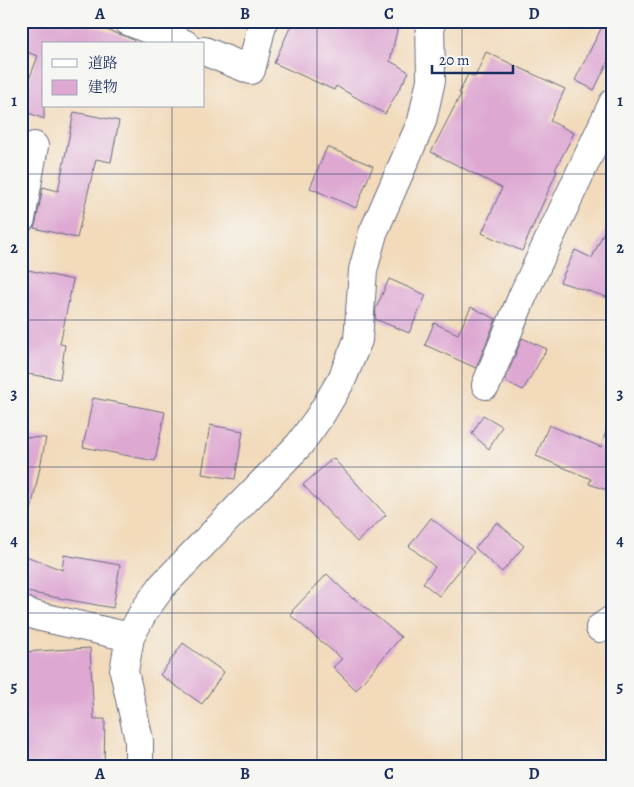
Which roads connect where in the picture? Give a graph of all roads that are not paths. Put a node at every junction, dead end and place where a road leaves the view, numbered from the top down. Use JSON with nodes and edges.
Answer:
{"nodes":[{"id":1,"x":128,"y":21,"type":"edge"},
{"id":2,"x":263,"y":21,"type":"edge"},
{"id":3,"x":430,"y":21,"type":"edge"},
{"id":4,"x":179,"y":42,"type":"edge"},
{"id":5,"x":205,"y":51,"type":"edge"},
{"id":6,"x":613,"y":103,"type":"edge"},
{"id":7,"x":34,"y":146,"type":"dead end"},
{"id":8,"x":21,"y":219,"type":"edge"},
{"id":9,"x":486,"y":385,"type":"dead end"},
{"id":10,"x":21,"y":610,"type":"edge"},
{"id":11,"x":130,"y":636,"type":"junction"},
{"id":12,"x":139,"y":766,"type":"edge"}],
"edges":[{"from":1,"to":4,"type":"street"},
{"from":2,"to":5,"type":"street"},
{"from":3,"to":11,"type":"street"},
{"from":6,"to":9,"type":"street"},
{"from":7,"to":8,"type":"street"},
{"from":10,"to":11,"type":"street"},
{"from":11,"to":12,"type":"street"}]}
